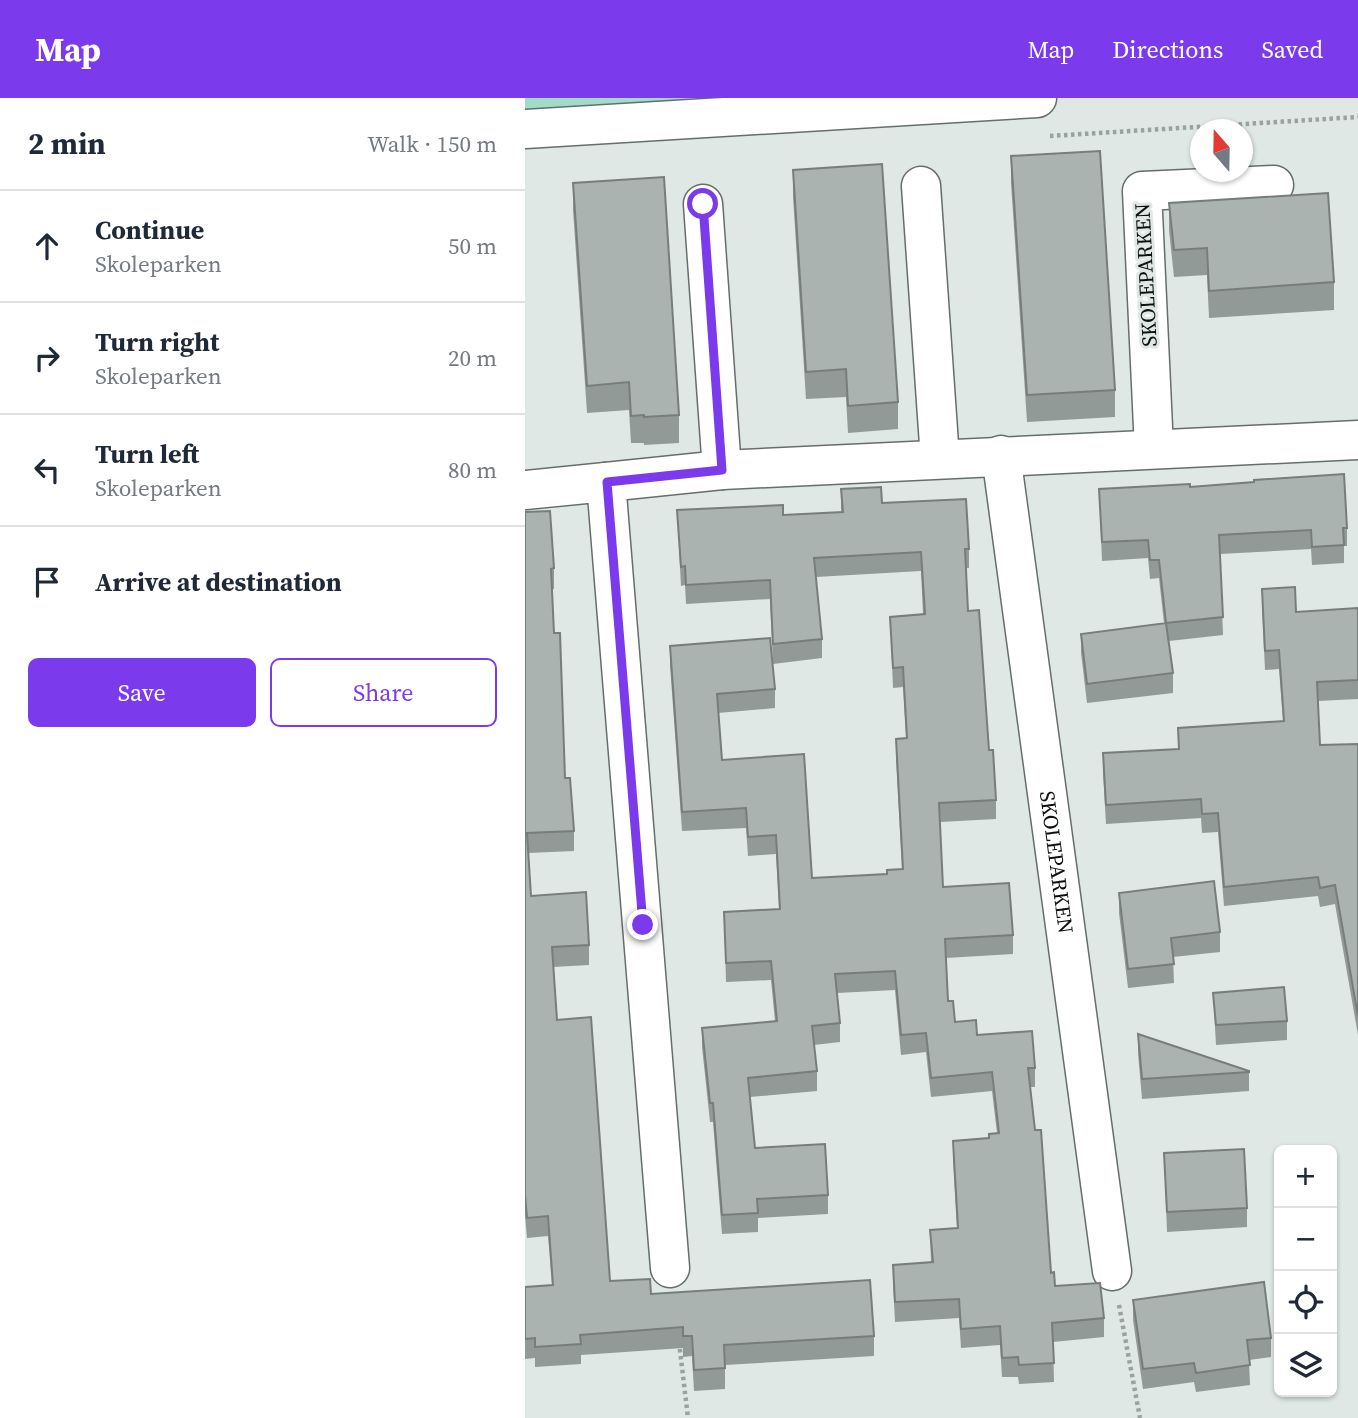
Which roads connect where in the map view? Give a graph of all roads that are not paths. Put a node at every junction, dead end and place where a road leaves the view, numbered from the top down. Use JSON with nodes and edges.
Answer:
{"nodes":[{"id":1,"x":1037,"y":98,"type":"edge"},
{"id":2,"x":525,"y":129,"type":"edge"},
{"id":3,"x":1274,"y":185,"type":"dead end"},
{"id":4,"x":921,"y":186,"type":"dead end"},
{"id":5,"x":703,"y":204,"type":"dead end"},
{"id":6,"x":1358,"y":440,"type":"edge"},
{"id":7,"x":1154,"y":449,"type":"junction"},
{"id":8,"x":1000,"y":455,"type":"junction"},
{"id":9,"x":940,"y":459,"type":"junction"},
{"id":10,"x":722,"y":470,"type":"junction"},
{"id":11,"x":607,"y":482,"type":"junction"},
{"id":12,"x":525,"y":489,"type":"edge"},
{"id":13,"x":670,"y":1268,"type":"dead end"},
{"id":14,"x":1112,"y":1271,"type":"road end"}],
"edges":[{"from":1,"to":2,"type":"street"},
{"from":3,"to":7,"type":"street","name":"SKOLEPARKEN"},
{"from":4,"to":9,"type":"street"},
{"from":5,"to":10,"type":"street"},
{"from":6,"to":7,"type":"street"},
{"from":7,"to":8,"type":"street"},
{"from":8,"to":9,"type":"street"},
{"from":8,"to":14,"type":"street","name":"SKOLEPARKEN"},
{"from":9,"to":10,"type":"street"},
{"from":10,"to":11,"type":"street"},
{"from":11,"to":12,"type":"street"},
{"from":11,"to":13,"type":"street"}]}
